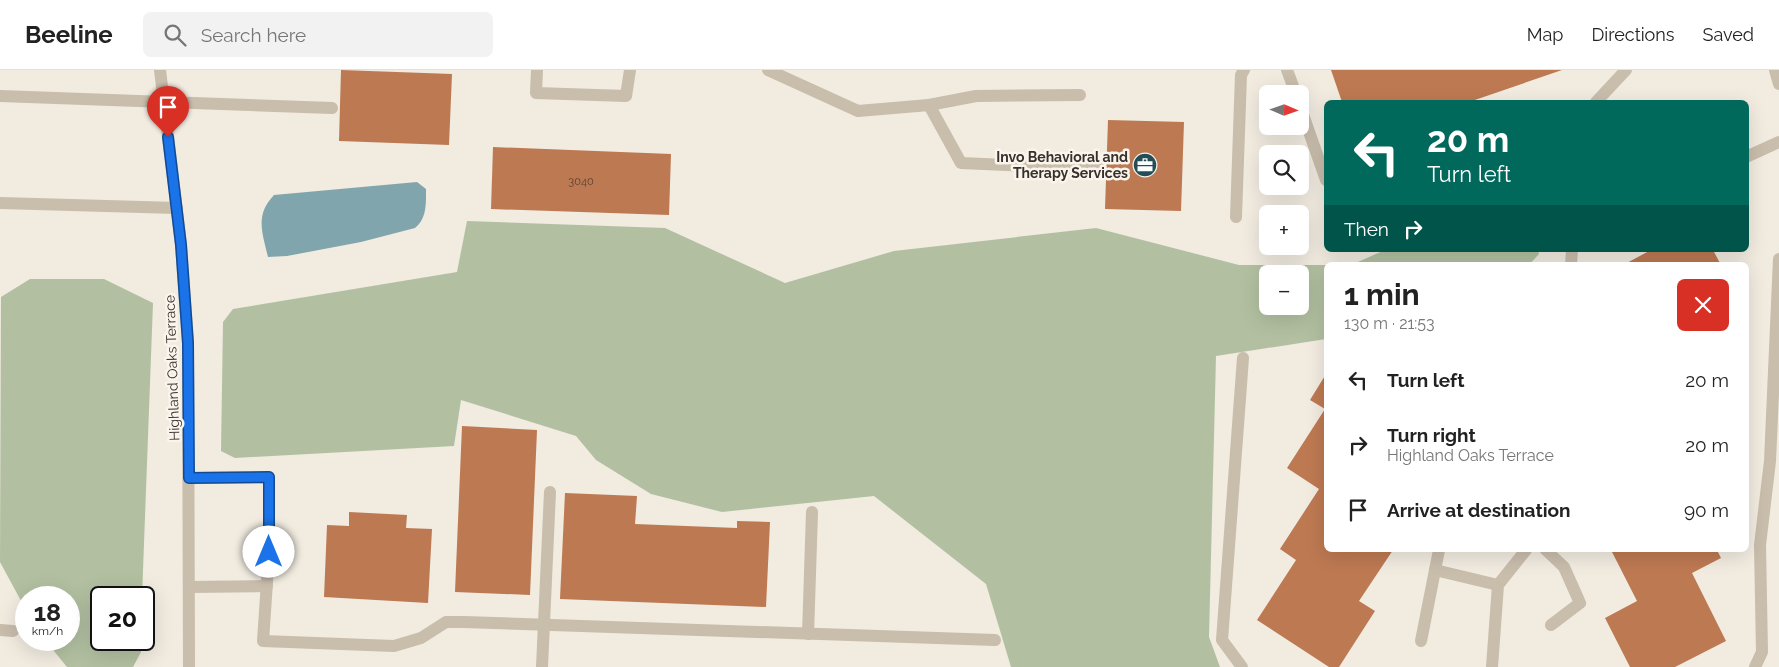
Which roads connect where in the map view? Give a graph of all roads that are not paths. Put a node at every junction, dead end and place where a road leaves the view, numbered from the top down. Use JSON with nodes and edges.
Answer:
{"nodes":[{"id":1,"x":160,"y":70,"type":"edge"},
{"id":2,"x":537,"y":70,"type":"edge"},
{"id":3,"x":630,"y":70,"type":"edge"},
{"id":4,"x":768,"y":70,"type":"edge"},
{"id":5,"x":1244,"y":70,"type":"edge"},
{"id":6,"x":1287,"y":70,"type":"edge"},
{"id":7,"x":1626,"y":70,"type":"edge"},
{"id":8,"x":1775,"y":70,"type":"edge"},
{"id":9,"x":1779,"y":84,"type":"edge"},
{"id":10,"x":1293,"y":85,"type":"edge"},
{"id":11,"x":1080,"y":95,"type":"dead end"},
{"id":12,"x":0,"y":96,"type":"edge"},
{"id":13,"x":1598,"y":100,"type":"edge"},
{"id":14,"x":164,"y":102,"type":"junction"},
{"id":15,"x":930,"y":105,"type":"junction"},
{"id":16,"x":332,"y":108,"type":"dead end"},
{"id":17,"x":1309,"y":132,"type":"edge"},
{"id":18,"x":1779,"y":142,"type":"edge"},
{"id":19,"x":1749,"y":156,"type":"edge"},
{"id":20,"x":1100,"y":168,"type":"dead end"},
{"id":21,"x":1324,"y":174,"type":"edge"},
{"id":22,"x":0,"y":203,"type":"edge"},
{"id":23,"x":177,"y":208,"type":"junction"},
{"id":24,"x":1236,"y":217,"type":"dead end"},
{"id":25,"x":1779,"y":259,"type":"edge"},
{"id":26,"x":1243,"y":358,"type":"dead end"},
{"id":27,"x":189,"y":478,"type":"junction"},
{"id":28,"x":550,"y":492,"type":"dead end"},
{"id":29,"x":812,"y":512,"type":"dead end"},
{"id":30,"x":1439,"y":552,"type":"edge"},
{"id":31,"x":1524,"y":552,"type":"edge"},
{"id":32,"x":1548,"y":552,"type":"edge"},
{"id":33,"x":1435,"y":570,"type":"junction"},
{"id":34,"x":1498,"y":585,"type":"junction"},
{"id":35,"x":267,"y":586,"type":"junction"},
{"id":36,"x":189,"y":587,"type":"junction"},
{"id":37,"x":544,"y":625,"type":"junction"},
{"id":38,"x":1551,"y":625,"type":"dead end"},
{"id":39,"x":808,"y":634,"type":"junction"},
{"id":40,"x":995,"y":640,"type":"dead end"},
{"id":41,"x":1421,"y":641,"type":"dead end"},
{"id":42,"x":190,"y":667,"type":"edge"},
{"id":43,"x":542,"y":667,"type":"edge"},
{"id":44,"x":1242,"y":667,"type":"edge"},
{"id":45,"x":1492,"y":667,"type":"edge"},
{"id":46,"x":1755,"y":667,"type":"edge"}],
"edges":[{"from":1,"to":14,"type":"street","name":"Highland Oaks Terrace"},
{"from":2,"to":3,"type":"street"},
{"from":4,"to":15,"type":"street"},
{"from":5,"to":24,"type":"street"},
{"from":6,"to":10,"type":"street"},
{"from":7,"to":13,"type":"street"},
{"from":8,"to":9,"type":"street"},
{"from":11,"to":15,"type":"street"},
{"from":12,"to":14,"type":"street"},
{"from":14,"to":16,"type":"street"},
{"from":14,"to":23,"type":"street","name":"Highland Oaks Terrace"},
{"from":15,"to":20,"type":"street"},
{"from":17,"to":21,"type":"street"},
{"from":18,"to":19,"type":"street"},
{"from":22,"to":23,"type":"street"},
{"from":23,"to":27,"type":"street","name":"Highland Oaks Terrace"},
{"from":25,"to":46,"type":"street"},
{"from":26,"to":44,"type":"street"},
{"from":27,"to":35,"type":"street"},
{"from":27,"to":36,"type":"street","name":"Highland Oaks Terrace"},
{"from":28,"to":37,"type":"street"},
{"from":29,"to":39,"type":"street"},
{"from":30,"to":33,"type":"street"},
{"from":31,"to":34,"type":"street"},
{"from":32,"to":38,"type":"street"},
{"from":33,"to":34,"type":"street"},
{"from":33,"to":41,"type":"street"},
{"from":34,"to":45,"type":"street"},
{"from":35,"to":36,"type":"street"},
{"from":35,"to":37,"type":"street"},
{"from":36,"to":42,"type":"street","name":"Highland Oaks Terrace"},
{"from":37,"to":39,"type":"street"},
{"from":37,"to":43,"type":"street"},
{"from":39,"to":40,"type":"street"}]}
